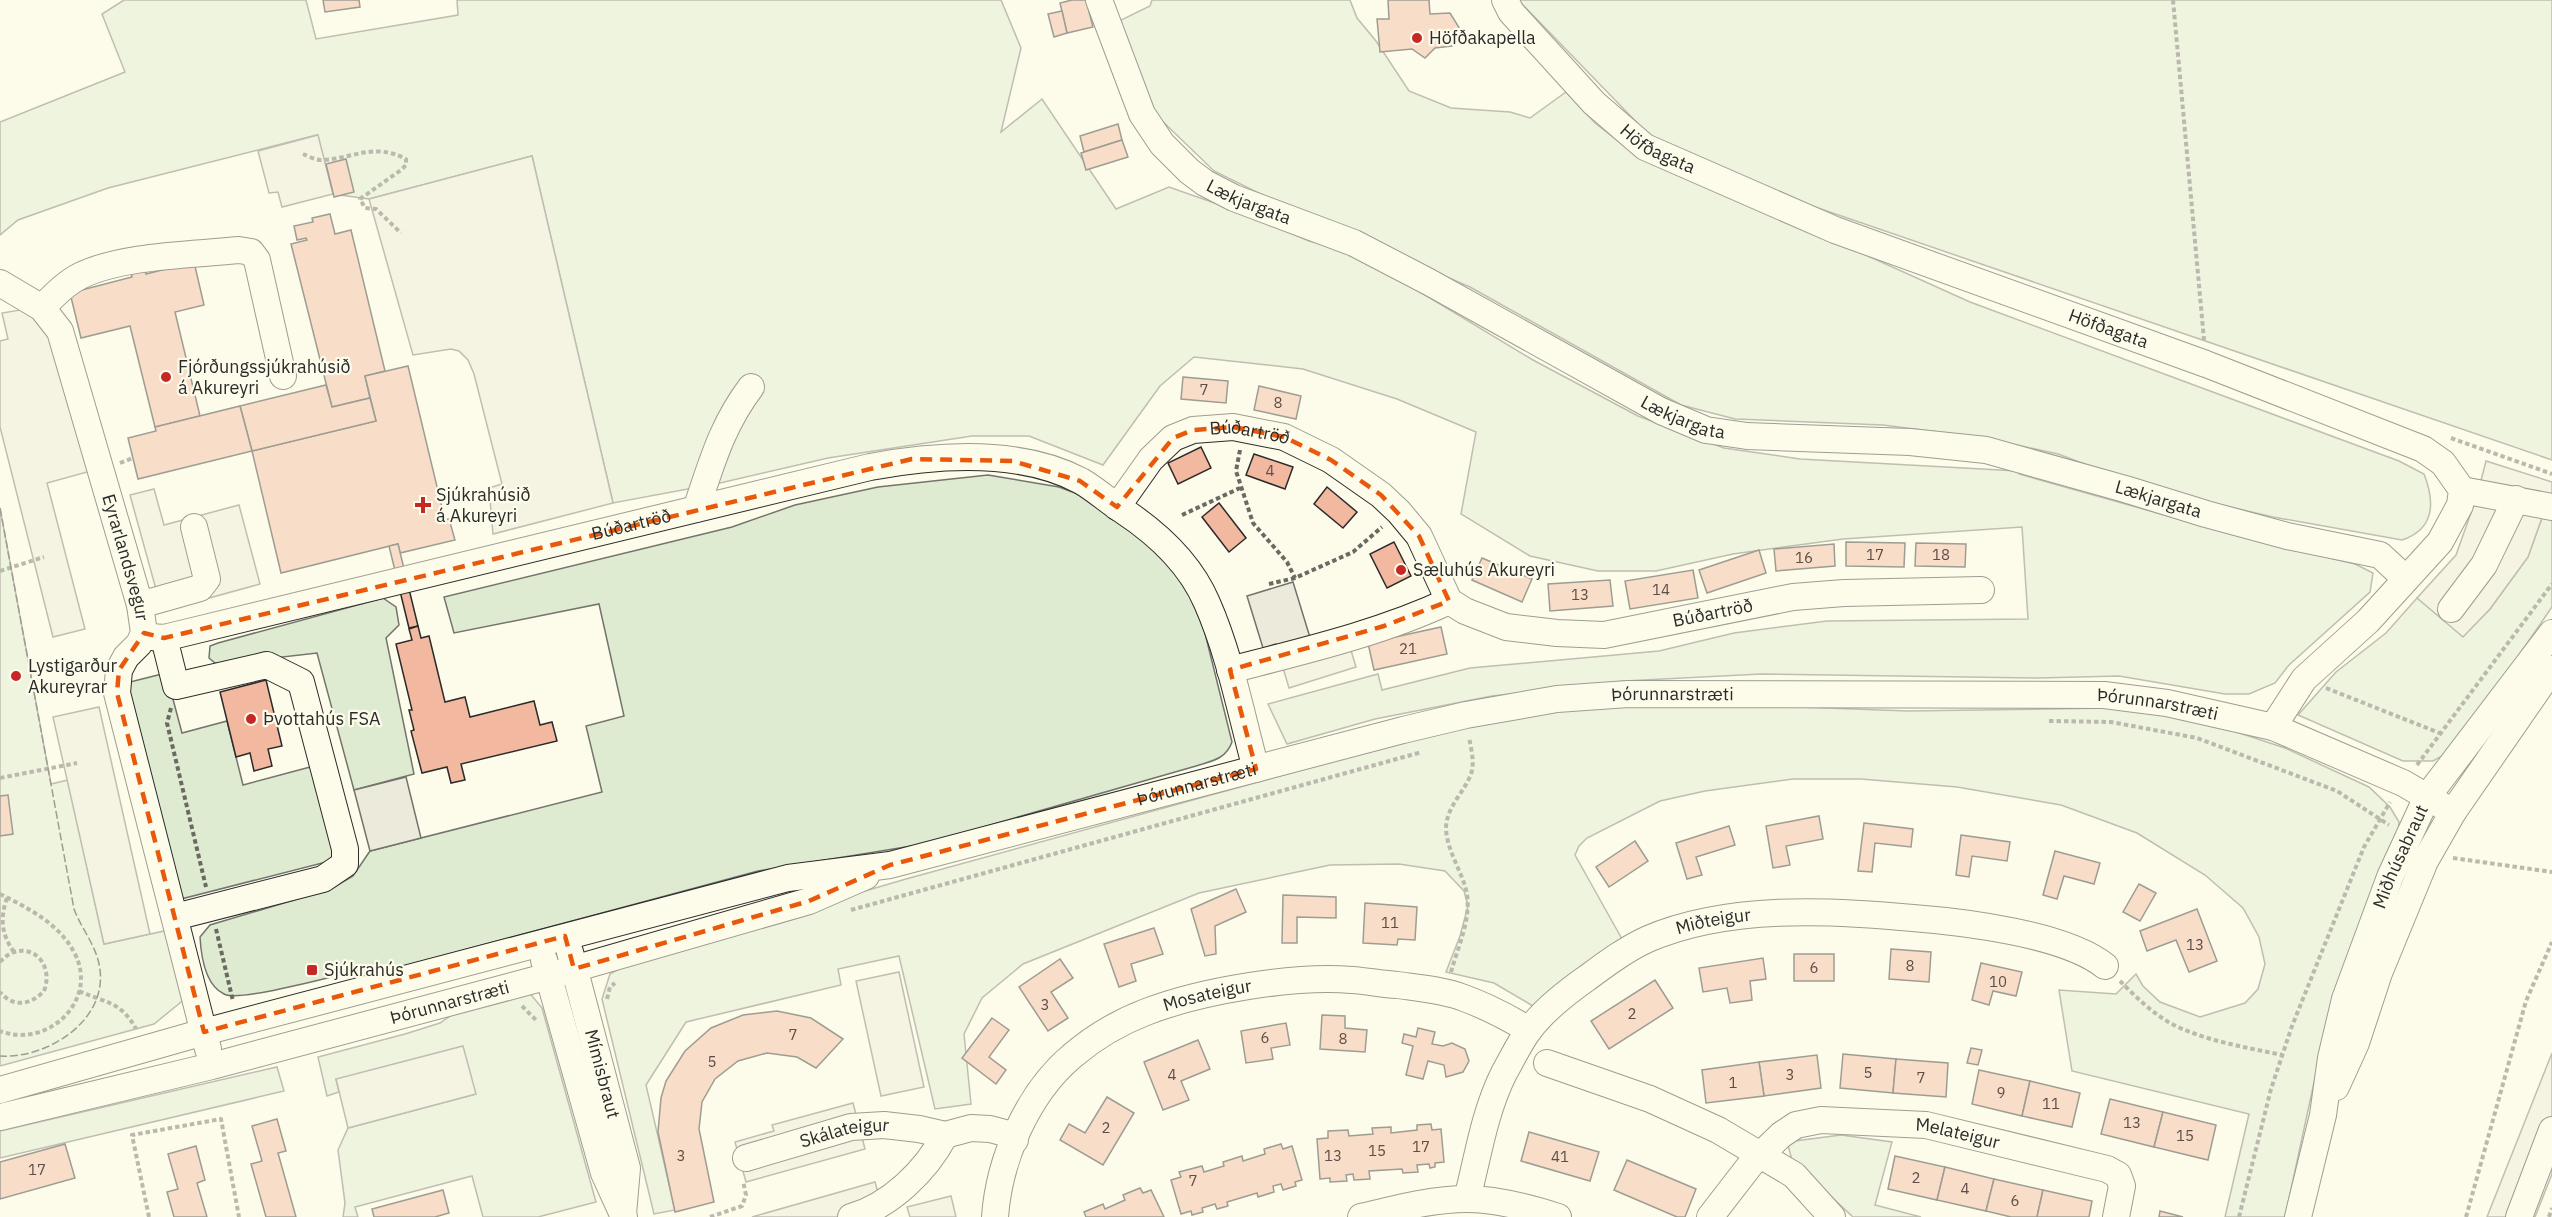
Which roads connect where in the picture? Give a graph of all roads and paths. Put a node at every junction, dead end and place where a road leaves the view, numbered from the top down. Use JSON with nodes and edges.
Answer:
{"nodes":[{"id":1,"x":1099,"y":0,"type":"edge"},
{"id":2,"x":1505,"y":0,"type":"edge"},
{"id":3,"x":2173,"y":0,"type":"edge"},
{"id":4,"x":303,"y":153,"type":"dead end"},
{"id":5,"x":401,"y":233,"type":"dead end"},
{"id":6,"x":0,"y":283,"type":"edge"},
{"id":7,"x":42,"y":308,"type":"junction"},
{"id":8,"x":2206,"y":364,"type":"junction"},
{"id":9,"x":283,"y":376,"type":"dead end"},
{"id":10,"x":751,"y":387,"type":"dead end"},
{"id":11,"x":1245,"y":429,"type":"junction"},
{"id":12,"x":1240,"y":488,"type":"junction"},
{"id":13,"x":2462,"y":490,"type":"junction"},
{"id":14,"x":2516,"y":500,"type":"junction"},
{"id":15,"x":1117,"y":507,"type":"junction"},
{"id":16,"x":2552,"y":507,"type":"edge"},
{"id":17,"x":696,"y":509,"type":"junction"},
{"id":18,"x":1399,"y":512,"type":"junction"},
{"id":19,"x":1182,"y":515,"type":"dead end"},
{"id":20,"x":194,"y":527,"type":"dead end"},
{"id":21,"x":44,"y":557,"type":"dead end"},
{"id":22,"x":0,"y":571,"type":"edge"},
{"id":23,"x":1296,"y":578,"type":"junction"},
{"id":24,"x":2406,"y":579,"type":"junction"},
{"id":25,"x":1269,"y":584,"type":"dead end"},
{"id":26,"x":1981,"y":590,"type":"dead end"},
{"id":27,"x":1449,"y":601,"type":"junction"},
{"id":28,"x":140,"y":605,"type":"junction"},
{"id":29,"x":2451,"y":609,"type":"dead end"},
{"id":30,"x":2552,"y":633,"type":"edge"},
{"id":31,"x":154,"y":636,"type":"junction"},
{"id":32,"x":2552,"y":669,"type":"edge"},
{"id":33,"x":1230,"y":670,"type":"junction"},
{"id":34,"x":2304,"y":679,"type":"junction"},
{"id":35,"x":176,"y":686,"type":"junction"},
{"id":36,"x":2040,"y":721,"type":"dead end"},
{"id":37,"x":1468,"y":727,"type":"junction"},
{"id":38,"x":2273,"y":727,"type":"junction"},
{"id":39,"x":2442,"y":734,"type":"dead end"},
{"id":40,"x":1481,"y":736,"type":"dead end"},
{"id":41,"x":1458,"y":742,"type":"dead end"},
{"id":42,"x":1423,"y":752,"type":"dead end"},
{"id":43,"x":77,"y":763,"type":"dead end"},
{"id":44,"x":1256,"y":769,"type":"junction"},
{"id":45,"x":0,"y":778,"type":"edge"},
{"id":46,"x":2427,"y":797,"type":"junction"},
{"id":47,"x":2454,"y":812,"type":"junction"},
{"id":48,"x":2392,"y":828,"type":"dead end"},
{"id":49,"x":2449,"y":857,"type":"dead end"},
{"id":50,"x":890,"y":865,"type":"junction"},
{"id":51,"x":2552,"y":872,"type":"edge"},
{"id":52,"x":0,"y":894,"type":"edge"},
{"id":53,"x":7,"y":898,"type":"junction"},
{"id":54,"x":211,"y":908,"type":"junction"},
{"id":55,"x":847,"y":911,"type":"dead end"},
{"id":56,"x":175,"y":917,"type":"junction"},
{"id":57,"x":566,"y":936,"type":"junction"},
{"id":58,"x":2552,"y":942,"type":"edge"},
{"id":59,"x":540,"y":943,"type":"junction"},
{"id":60,"x":14,"y":952,"type":"junction"},
{"id":61,"x":0,"y":962,"type":"edge"},
{"id":62,"x":2105,"y":966,"type":"joint"},
{"id":63,"x":574,"y":969,"type":"junction"},
{"id":64,"x":549,"y":976,"type":"junction"},
{"id":65,"x":619,"y":980,"type":"dead end"},
{"id":66,"x":79,"y":991,"type":"junction"},
{"id":67,"x":0,"y":992,"type":"edge"},
{"id":68,"x":1445,"y":993,"type":"junction"},
{"id":69,"x":512,"y":1007,"type":"dead end"},
{"id":70,"x":586,"y":1013,"type":"junction"},
{"id":71,"x":561,"y":1019,"type":"junction"},
{"id":72,"x":238,"y":1023,"type":"junction"},
{"id":73,"x":1529,"y":1030,"type":"junction"},
{"id":74,"x":0,"y":1031,"type":"edge"},
{"id":75,"x":204,"y":1032,"type":"junction"},
{"id":76,"x":140,"y":1035,"type":"dead end"},
{"id":77,"x":2282,"y":1055,"type":"dead end"},
{"id":78,"x":1547,"y":1063,"type":"dead end"},
{"id":79,"x":212,"y":1066,"type":"junction"},
{"id":80,"x":0,"y":1090,"type":"edge"},
{"id":81,"x":2323,"y":1115,"type":"junction"},
{"id":82,"x":0,"y":1117,"type":"edge"},
{"id":83,"x":2552,"y":1130,"type":"edge"},
{"id":84,"x":945,"y":1135,"type":"junction"},
{"id":85,"x":1015,"y":1140,"type":"junction"},
{"id":86,"x":1761,"y":1155,"type":"junction"},
{"id":87,"x":746,"y":1158,"type":"joint"},
{"id":88,"x":1467,"y":1199,"type":"junction"},
{"id":89,"x":2552,"y":1208,"type":"edge"},
{"id":90,"x":620,"y":1216,"type":"edge"},
{"id":91,"x":149,"y":1217,"type":"edge"},
{"id":92,"x":239,"y":1217,"type":"edge"},
{"id":93,"x":710,"y":1217,"type":"edge"},
{"id":94,"x":851,"y":1217,"type":"edge"},
{"id":95,"x":995,"y":1217,"type":"edge"},
{"id":96,"x":1361,"y":1217,"type":"edge"},
{"id":97,"x":1558,"y":1217,"type":"edge"},
{"id":98,"x":1710,"y":1217,"type":"edge"},
{"id":99,"x":1832,"y":1217,"type":"edge"},
{"id":100,"x":2116,"y":1217,"type":"edge"},
{"id":101,"x":2298,"y":1217,"type":"edge"},
{"id":102,"x":2466,"y":1217,"type":"edge"},
{"id":103,"x":2519,"y":1217,"type":"edge"},
{"id":104,"x":2549,"y":1217,"type":"edge"}],
"edges":[{"from":1,"to":24,"type":"street","name":"Lækjargata"},
{"from":2,"to":8,"type":"street","name":"Höfðagata"},
{"from":3,"to":8,"type":"path"},
{"from":4,"to":5,"type":"path"},
{"from":6,"to":7,"type":"street","name":"Eyrarlandsvegur"},
{"from":7,"to":9,"type":"street"},
{"from":7,"to":28,"type":"street","name":"Eyrarlandsvegur"},
{"from":8,"to":13,"type":"street","name":"Höfðagata"},
{"from":10,"to":17,"type":"street"},
{"from":11,"to":12,"type":"path"},
{"from":11,"to":15,"type":"street","name":"Búðartröð"},
{"from":11,"to":18,"type":"street","name":"Búðartröð"},
{"from":12,"to":19,"type":"path"},
{"from":12,"to":23,"type":"path"},
{"from":13,"to":14,"type":"street"},
{"from":13,"to":24,"type":"street"},
{"from":14,"to":16,"type":"street"},
{"from":14,"to":29,"type":"street"},
{"from":15,"to":17,"type":"street","name":"Búðartröð"},
{"from":15,"to":33,"type":"street","name":"Búðartröð"},
{"from":17,"to":31,"type":"street","name":"Búðartröð"},
{"from":18,"to":23,"type":"path"},
{"from":18,"to":27,"type":"street","name":"Búðartröð"},
{"from":20,"to":28,"type":"street"},
{"from":21,"to":22,"type":"path"},
{"from":23,"to":25,"type":"path"},
{"from":24,"to":34,"type":"street"},
{"from":26,"to":27,"type":"street","name":"Búðartröð"},
{"from":27,"to":33,"type":"street"},
{"from":28,"to":31,"type":"street","name":"Eyrarlandsvegur"},
{"from":30,"to":46,"type":"street","name":"Miðhúsabraut"},
{"from":31,"to":35,"type":"street"},
{"from":31,"to":56,"type":"street","name":"Eyrarlandsvegur"},
{"from":32,"to":47,"type":"street","name":"Miðhúsabraut"},
{"from":33,"to":44,"type":"street","name":"Búðartröð"},
{"from":34,"to":38,"type":"street"},
{"from":34,"to":39,"type":"path"},
{"from":35,"to":54,"type":"path"},
{"from":35,"to":54,"type":"street"},
{"from":36,"to":48,"type":"path"},
{"from":37,"to":38,"type":"street","name":"Þórunnarstræti"},
{"from":37,"to":40,"type":"path"},
{"from":37,"to":41,"type":"path"},
{"from":37,"to":44,"type":"street","name":"Þórunnarstræti"},
{"from":37,"to":68,"type":"path"},
{"from":38,"to":46,"type":"street","name":"Þórunnarstræti"},
{"from":42,"to":55,"type":"path"},
{"from":43,"to":45,"type":"path"},
{"from":44,"to":50,"type":"street","name":"Þórunnarstræti"},
{"from":46,"to":47,"type":"street","name":"Þórunnarstræti"},
{"from":46,"to":81,"type":"street","name":"Miðhúsabraut"},
{"from":47,"to":81,"type":"street","name":"Miðhúsabraut"},
{"from":49,"to":51,"type":"path"},
{"from":50,"to":57,"type":"street","name":"Þórunnarstræti"},
{"from":50,"to":63,"type":"street","name":"Þórunnarstræti"},
{"from":52,"to":53,"type":"path"},
{"from":53,"to":60,"type":"path"},
{"from":53,"to":66,"type":"path"},
{"from":54,"to":56,"type":"street"},
{"from":54,"to":72,"type":"path"},
{"from":56,"to":75,"type":"street","name":"Eyrarlandsvegur"},
{"from":57,"to":59,"type":"street","name":"Þórunnarstræti"},
{"from":57,"to":63,"type":"street","name":"Mímisbraut"},
{"from":58,"to":102,"type":"path"},
{"from":59,"to":64,"type":"street","name":"Mímisbraut"},
{"from":59,"to":72,"type":"street","name":"Þórunnarstræti"},
{"from":60,"to":61,"type":"path"},
{"from":60,"to":67,"type":"path"},
{"from":62,"to":73,"type":"street","name":"Miðteigur"},
{"from":62,"to":77,"type":"path"},
{"from":63,"to":64,"type":"street","name":"Þórunnarstræti"},
{"from":63,"to":70,"type":"street","name":"Mímisbraut"},
{"from":64,"to":71,"type":"street","name":"Mímisbraut"},
{"from":64,"to":79,"type":"street","name":"Þórunnarstræti"},
{"from":65,"to":70,"type":"path"},
{"from":66,"to":74,"type":"path"},
{"from":66,"to":76,"type":"path"},
{"from":68,"to":73,"type":"street","name":"Mosateigur"},
{"from":68,"to":85,"type":"street","name":"Mosateigur"},
{"from":69,"to":71,"type":"path"},
{"from":70,"to":90,"type":"street","name":"Mímisbraut"},
{"from":71,"to":90,"type":"street","name":"Mímisbraut"},
{"from":72,"to":75,"type":"street","name":"Þórunnarstræti"},
{"from":73,"to":88,"type":"street","name":"Miðteigur"},
{"from":75,"to":79,"type":"street","name":"Eyrarlandsvegur"},
{"from":75,"to":80,"type":"street","name":"Þórunnarstræti"},
{"from":78,"to":86,"type":"street"},
{"from":79,"to":82,"type":"street","name":"Þórunnarstræti"},
{"from":81,"to":101,"type":"street","name":"Miðhúsabraut"},
{"from":83,"to":103,"type":"street"},
{"from":84,"to":85,"type":"street","name":"Skálateigur"},
{"from":84,"to":87,"type":"street","name":"Skálateigur"},
{"from":84,"to":94,"type":"street"},
{"from":85,"to":95,"type":"street","name":"Mosateigur"},
{"from":86,"to":98,"type":"street","name":"Melateigur"},
{"from":86,"to":99,"type":"street"},
{"from":86,"to":100,"type":"street","name":"Melateigur"},
{"from":87,"to":93,"type":"path"},
{"from":88,"to":96,"type":"street"},
{"from":88,"to":97,"type":"street"},
{"from":89,"to":104,"type":"path"},
{"from":91,"to":92,"type":"path"}]}
